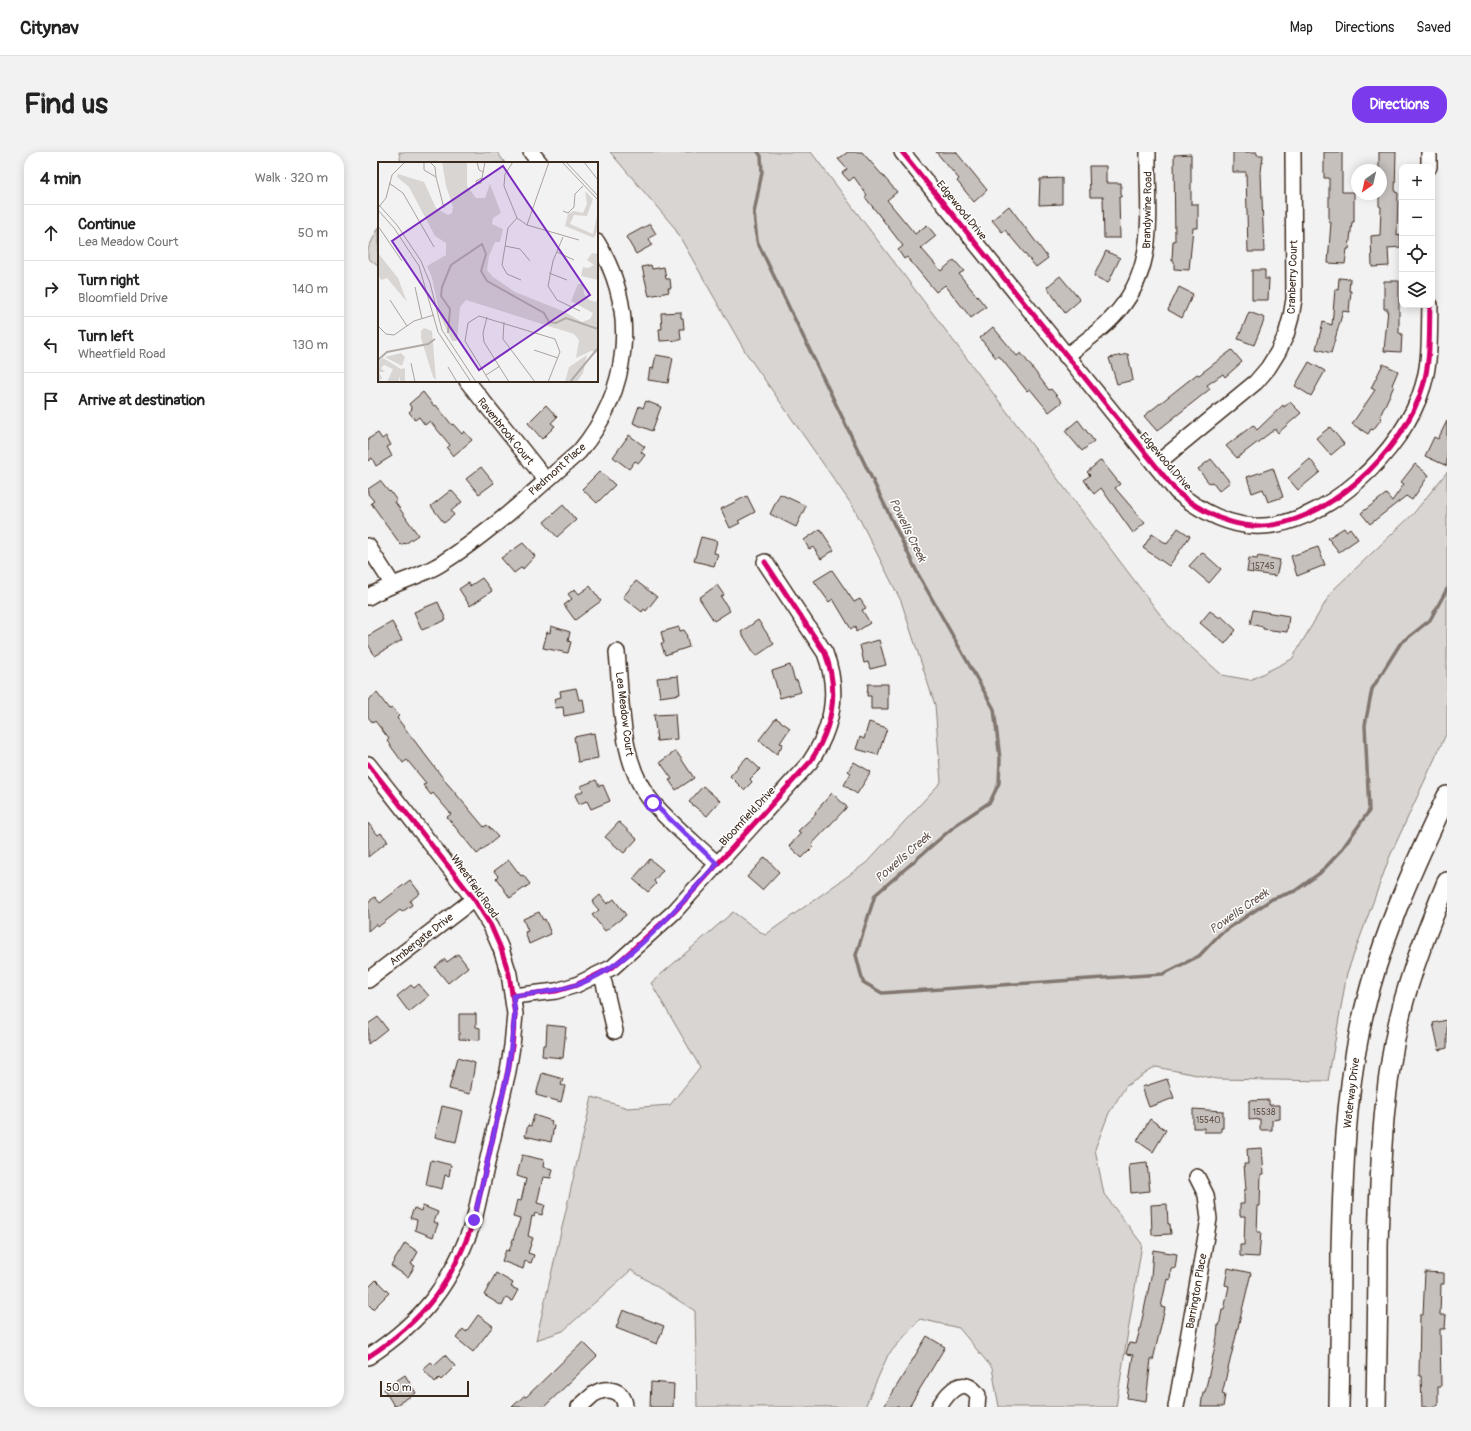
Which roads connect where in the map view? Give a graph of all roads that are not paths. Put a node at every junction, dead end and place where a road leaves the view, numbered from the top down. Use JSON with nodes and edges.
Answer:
{"nodes":[{"id":1,"x":532,"y":152,"type":"edge"},
{"id":2,"x":902,"y":152,"type":"edge"},
{"id":3,"x":1148,"y":152,"type":"edge"},
{"id":4,"x":1293,"y":152,"type":"edge"},
{"id":5,"x":1429,"y":152,"type":"edge"},
{"id":6,"x":539,"y":162,"type":"edge"},
{"id":7,"x":1430,"y":164,"type":"edge"},
{"id":8,"x":598,"y":244,"type":"edge"},
{"id":9,"x":1430,"y":308,"type":"edge"},
{"id":10,"x":1066,"y":356,"type":"junction"},
{"id":11,"x":468,"y":382,"type":"edge"},
{"id":12,"x":1155,"y":465,"type":"junction"},
{"id":13,"x":546,"y":480,"type":"junction"},
{"id":14,"x":368,"y":546,"type":"edge"},
{"id":15,"x":765,"y":562,"type":"dead end"},
{"id":16,"x":393,"y":585,"type":"junction"},
{"id":17,"x":368,"y":597,"type":"edge"},
{"id":18,"x":617,"y":652,"type":"dead end"},
{"id":19,"x":368,"y":764,"type":"edge"},
{"id":20,"x":1447,"y":796,"type":"edge"},
{"id":21,"x":717,"y":864,"type":"junction"},
{"id":22,"x":1447,"y":882,"type":"edge"},
{"id":23,"x":474,"y":899,"type":"junction"},
{"id":24,"x":600,"y":974,"type":"junction"},
{"id":25,"x":368,"y":980,"type":"edge"},
{"id":26,"x":513,"y":996,"type":"junction"},
{"id":27,"x":615,"y":1031,"type":"dead end"},
{"id":28,"x":1197,"y":1177,"type":"dead end"},
{"id":29,"x":368,"y":1356,"type":"edge"},
{"id":30,"x":951,"y":1391,"type":"junction"},
{"id":31,"x":579,"y":1407,"type":"edge"},
{"id":32,"x":625,"y":1407,"type":"edge"},
{"id":33,"x":939,"y":1407,"type":"edge"},
{"id":34,"x":950,"y":1407,"type":"edge"},
{"id":35,"x":977,"y":1407,"type":"edge"},
{"id":36,"x":1176,"y":1407,"type":"edge"},
{"id":37,"x":1339,"y":1407,"type":"edge"},
{"id":38,"x":1376,"y":1407,"type":"edge"}],
"edges":[{"from":1,"to":6,"type":"street"},
{"from":2,"to":10,"type":"street","name":"Edgewood Drive"},
{"from":3,"to":10,"type":"street","name":"Brandywine Road"},
{"from":4,"to":12,"type":"street","name":"Cranberry Court"},
{"from":5,"to":7,"type":"street"},
{"from":8,"to":13,"type":"street","name":"Piedmont Place"},
{"from":9,"to":12,"type":"street","name":"Edgewood Drive"},
{"from":10,"to":12,"type":"street","name":"Edgewood Drive"},
{"from":11,"to":13,"type":"street","name":"Ravenbrook Court"},
{"from":13,"to":16,"type":"street","name":"Piedmont Place"},
{"from":14,"to":16,"type":"street"},
{"from":15,"to":21,"type":"street","name":"Bloomfield Drive"},
{"from":16,"to":17,"type":"street","name":"Piedmont Place"},
{"from":18,"to":21,"type":"street","name":"Lea Meadow Court"},
{"from":19,"to":23,"type":"street","name":"Wheatfield Road"},
{"from":20,"to":37,"type":"main road","name":"Waterway Drive"},
{"from":21,"to":24,"type":"street","name":"Bloomfield Drive"},
{"from":22,"to":38,"type":"main road"},
{"from":23,"to":25,"type":"street","name":"Ambergate Drive"},
{"from":23,"to":26,"type":"street","name":"Wheatfield Road"},
{"from":24,"to":26,"type":"street","name":"Bloomfield Drive"},
{"from":24,"to":27,"type":"street"},
{"from":26,"to":29,"type":"street","name":"Wheatfield Road"},
{"from":28,"to":36,"type":"street","name":"Barrington Place"},
{"from":30,"to":33,"type":"street"},
{"from":30,"to":34,"type":"street"},
{"from":30,"to":35,"type":"street"},
{"from":31,"to":32,"type":"street"}]}
